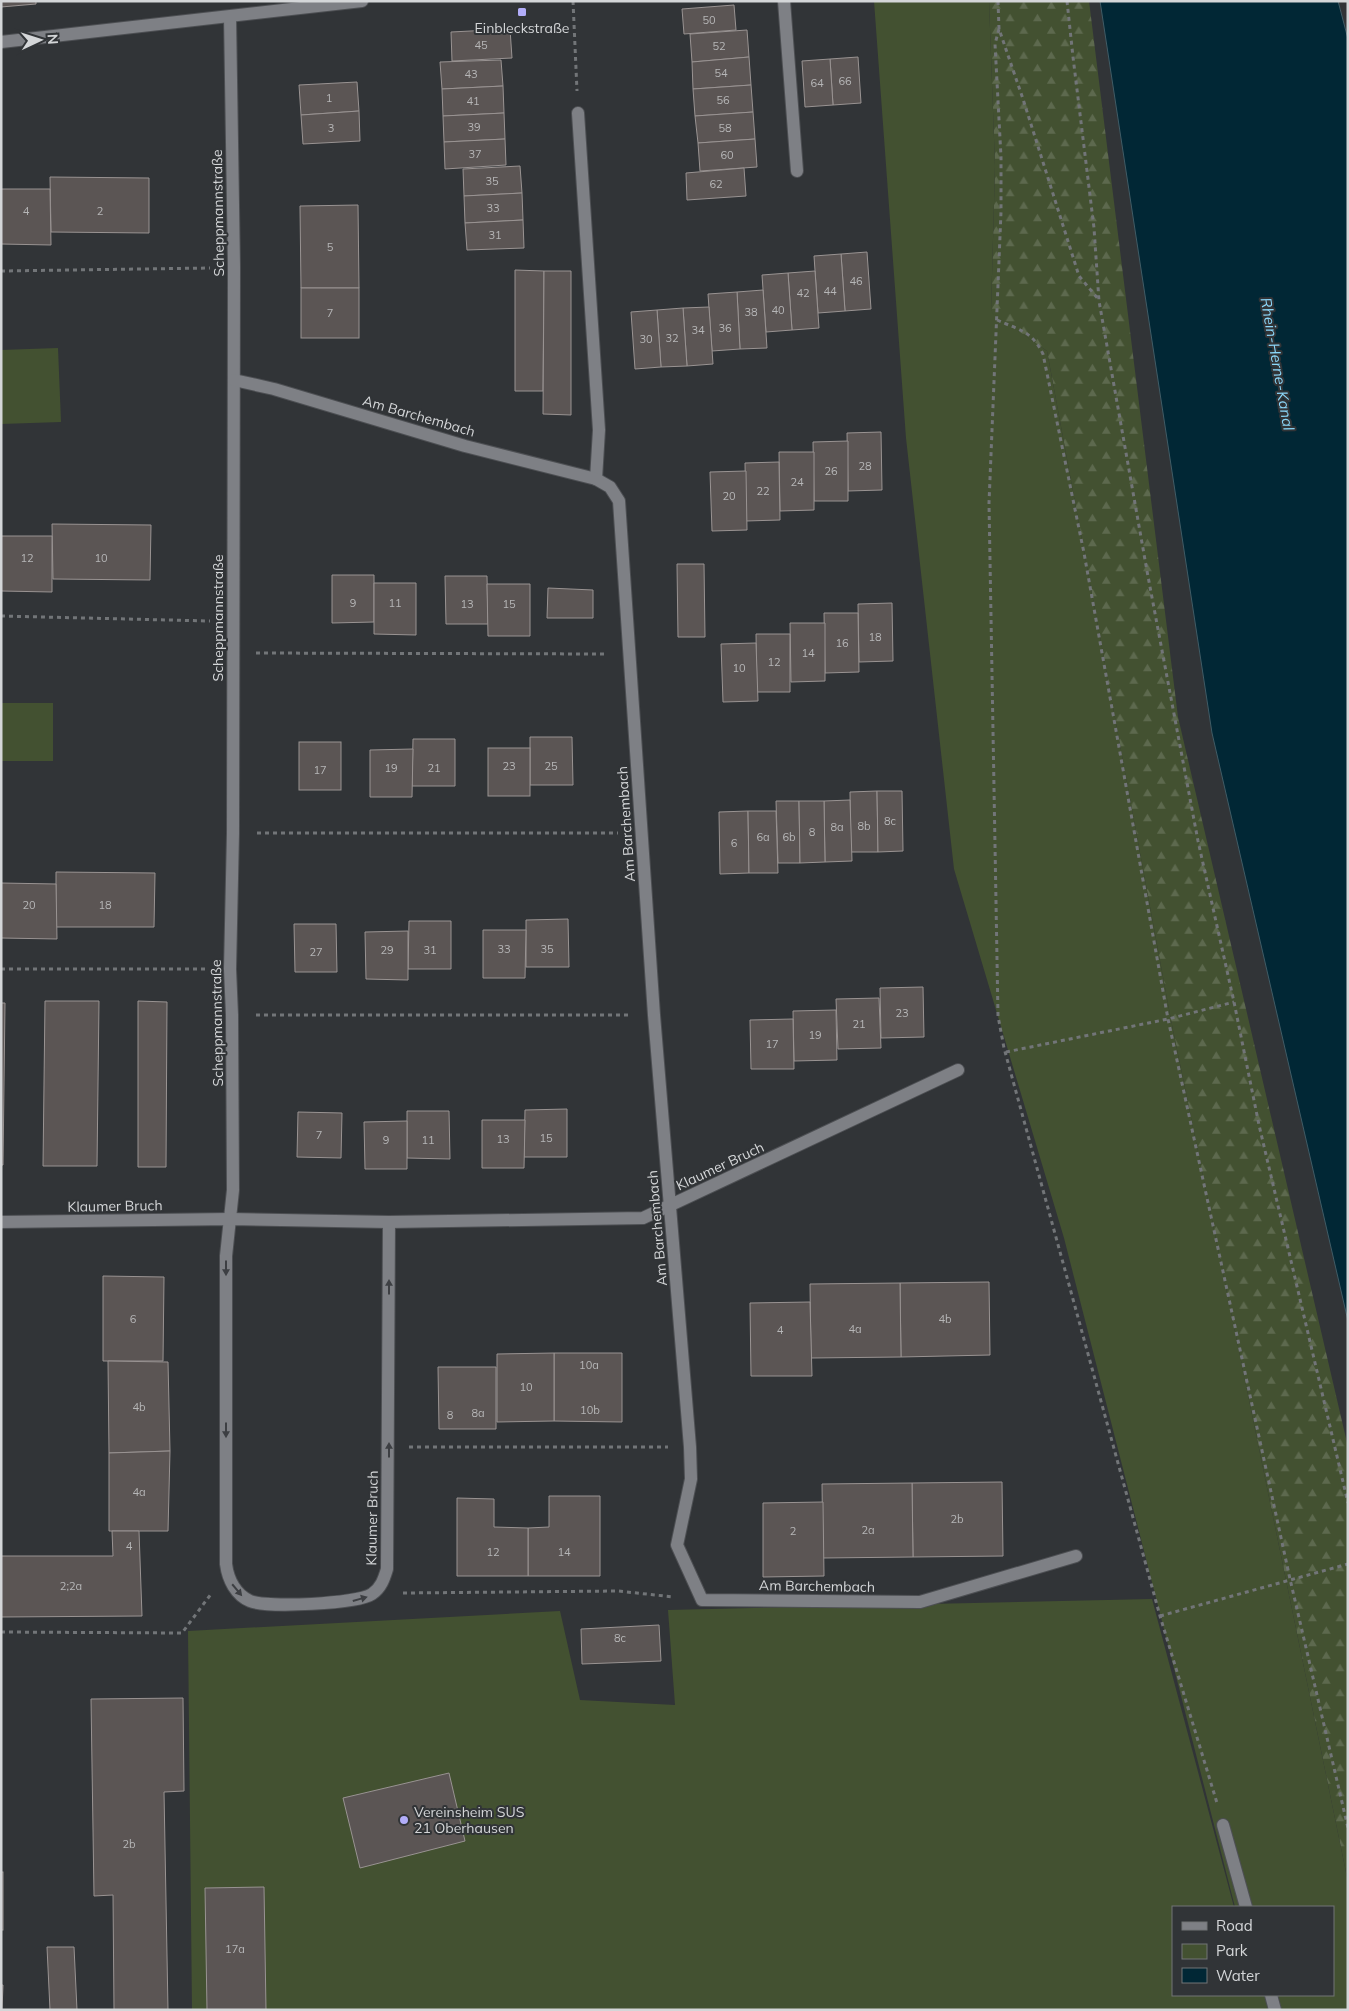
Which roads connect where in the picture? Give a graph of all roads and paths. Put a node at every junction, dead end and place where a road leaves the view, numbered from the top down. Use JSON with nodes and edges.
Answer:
{"nodes":[{"id":1,"x":362,"y":1,"type":"edge"},
{"id":2,"x":573,"y":1,"type":"edge"},
{"id":3,"x":784,"y":1,"type":"edge"},
{"id":4,"x":998,"y":1,"type":"edge"},
{"id":5,"x":1068,"y":1,"type":"edge"},
{"id":6,"x":230,"y":16,"type":"junction"},
{"id":7,"x":999,"y":29,"type":"junction"},
{"id":8,"x":1,"y":42,"type":"edge"},
{"id":9,"x":578,"y":113,"type":"joint"},
{"id":10,"x":797,"y":171,"type":"dead end"},
{"id":11,"x":234,"y":267,"type":"junction"},
{"id":12,"x":1,"y":271,"type":"edge"},
{"id":13,"x":1099,"y":300,"type":"junction"},
{"id":14,"x":997,"y":320,"type":"junction"},
{"id":15,"x":234,"y":380,"type":"junction"},
{"id":16,"x":596,"y":479,"type":"junction"},
{"id":17,"x":1,"y":616,"type":"edge"},
{"id":18,"x":234,"y":621,"type":"junction"},
{"id":19,"x":233,"y":653,"type":"junction"},
{"id":20,"x":629,"y":654,"type":"junction"},
{"id":21,"x":641,"y":832,"type":"junction"},
{"id":22,"x":234,"y":834,"type":"junction"},
{"id":23,"x":1,"y":969,"type":"edge"},
{"id":24,"x":230,"y":969,"type":"junction"},
{"id":25,"x":1234,"y":1002,"type":"junction"},
{"id":26,"x":232,"y":1015,"type":"junction"},
{"id":27,"x":654,"y":1015,"type":"junction"},
{"id":28,"x":1168,"y":1019,"type":"junction"},
{"id":29,"x":1006,"y":1052,"type":"junction"},
{"id":30,"x":958,"y":1070,"type":"dead end"},
{"id":31,"x":670,"y":1206,"type":"junction"},
{"id":32,"x":230,"y":1220,"type":"junction"},
{"id":33,"x":1,"y":1222,"type":"edge"},
{"id":34,"x":389,"y":1222,"type":"junction"},
{"id":35,"x":389,"y":1447,"type":"junction"},
{"id":36,"x":690,"y":1447,"type":"junction"},
{"id":37,"x":1348,"y":1503,"type":"edge"},
{"id":38,"x":1076,"y":1556,"type":"dead end"},
{"id":39,"x":1348,"y":1564,"type":"edge"},
{"id":40,"x":227,"y":1572,"type":"junction"},
{"id":41,"x":1290,"y":1579,"type":"junction"},
{"id":42,"x":374,"y":1593,"type":"junction"},
{"id":43,"x":702,"y":1600,"type":"junction"},
{"id":44,"x":1160,"y":1616,"type":"junction"},
{"id":45,"x":1,"y":1632,"type":"edge"},
{"id":46,"x":1223,"y":1825,"type":"joint"},
{"id":47,"x":1348,"y":1828,"type":"edge"},
{"id":48,"x":1246,"y":1906,"type":"edge"},
{"id":49,"x":1271,"y":1996,"type":"edge"},
{"id":50,"x":1275,"y":2010,"type":"edge"}],
"edges":[{"from":1,"to":6,"type":"street"},
{"from":2,"to":9,"type":"path"},
{"from":3,"to":10,"type":"street"},
{"from":4,"to":7,"type":"path"},
{"from":5,"to":13,"type":"path"},
{"from":6,"to":8,"type":"street"},
{"from":6,"to":11,"type":"street","name":"Scheppmannstraße"},
{"from":7,"to":13,"type":"path"},
{"from":7,"to":14,"type":"path"},
{"from":9,"to":16,"type":"street"},
{"from":11,"to":12,"type":"path"},
{"from":11,"to":15,"type":"street","name":"Scheppmannstraße"},
{"from":13,"to":25,"type":"path"},
{"from":14,"to":28,"type":"path"},
{"from":14,"to":29,"type":"path"},
{"from":15,"to":16,"type":"street","name":"Am Barchembach"},
{"from":15,"to":18,"type":"street","name":"Scheppmannstraße"},
{"from":16,"to":20,"type":"street","name":"Am Barchembach"},
{"from":17,"to":18,"type":"path"},
{"from":18,"to":19,"type":"street","name":"Scheppmannstraße"},
{"from":19,"to":20,"type":"path"},
{"from":19,"to":22,"type":"street","name":"Scheppmannstraße"},
{"from":20,"to":21,"type":"street","name":"Am Barchembach"},
{"from":21,"to":22,"type":"path"},
{"from":21,"to":27,"type":"street","name":"Am Barchembach"},
{"from":22,"to":24,"type":"street","name":"Scheppmannstraße"},
{"from":23,"to":24,"type":"path"},
{"from":24,"to":26,"type":"street","name":"Scheppmannstraße"},
{"from":25,"to":28,"type":"path"},
{"from":25,"to":37,"type":"path"},
{"from":26,"to":27,"type":"path"},
{"from":26,"to":32,"type":"street","name":"Scheppmannstraße"},
{"from":27,"to":31,"type":"street","name":"Am Barchembach"},
{"from":28,"to":29,"type":"path"},
{"from":28,"to":41,"type":"path"},
{"from":29,"to":44,"type":"path"},
{"from":30,"to":31,"type":"street","name":"Klaumer Bruch"},
{"from":31,"to":34,"type":"street","name":"Klaumer Bruch"},
{"from":31,"to":36,"type":"street","name":"Am Barchembach"},
{"from":32,"to":33,"type":"street","name":"Klaumer Bruch"},
{"from":32,"to":34,"type":"street","name":"Klaumer Bruch"},
{"from":32,"to":40,"type":"street","one_way":true},
{"from":35,"to":34,"type":"street","name":"Klaumer Bruch","one_way":true},
{"from":35,"to":36,"type":"path"},
{"from":42,"to":35,"type":"street","name":"Klaumer Bruch","one_way":true},
{"from":36,"to":43,"type":"street","name":"Am Barchembach"},
{"from":38,"to":43,"type":"street","name":"Am Barchembach"},
{"from":39,"to":41,"type":"path"},
{"from":40,"to":42,"type":"street","one_way":true},
{"from":40,"to":45,"type":"path"},
{"from":41,"to":44,"type":"path"},
{"from":41,"to":47,"type":"path"},
{"from":42,"to":43,"type":"path"},
{"from":44,"to":46,"type":"path"},
{"from":46,"to":48,"type":"street"},
{"from":49,"to":50,"type":"street"}]}
